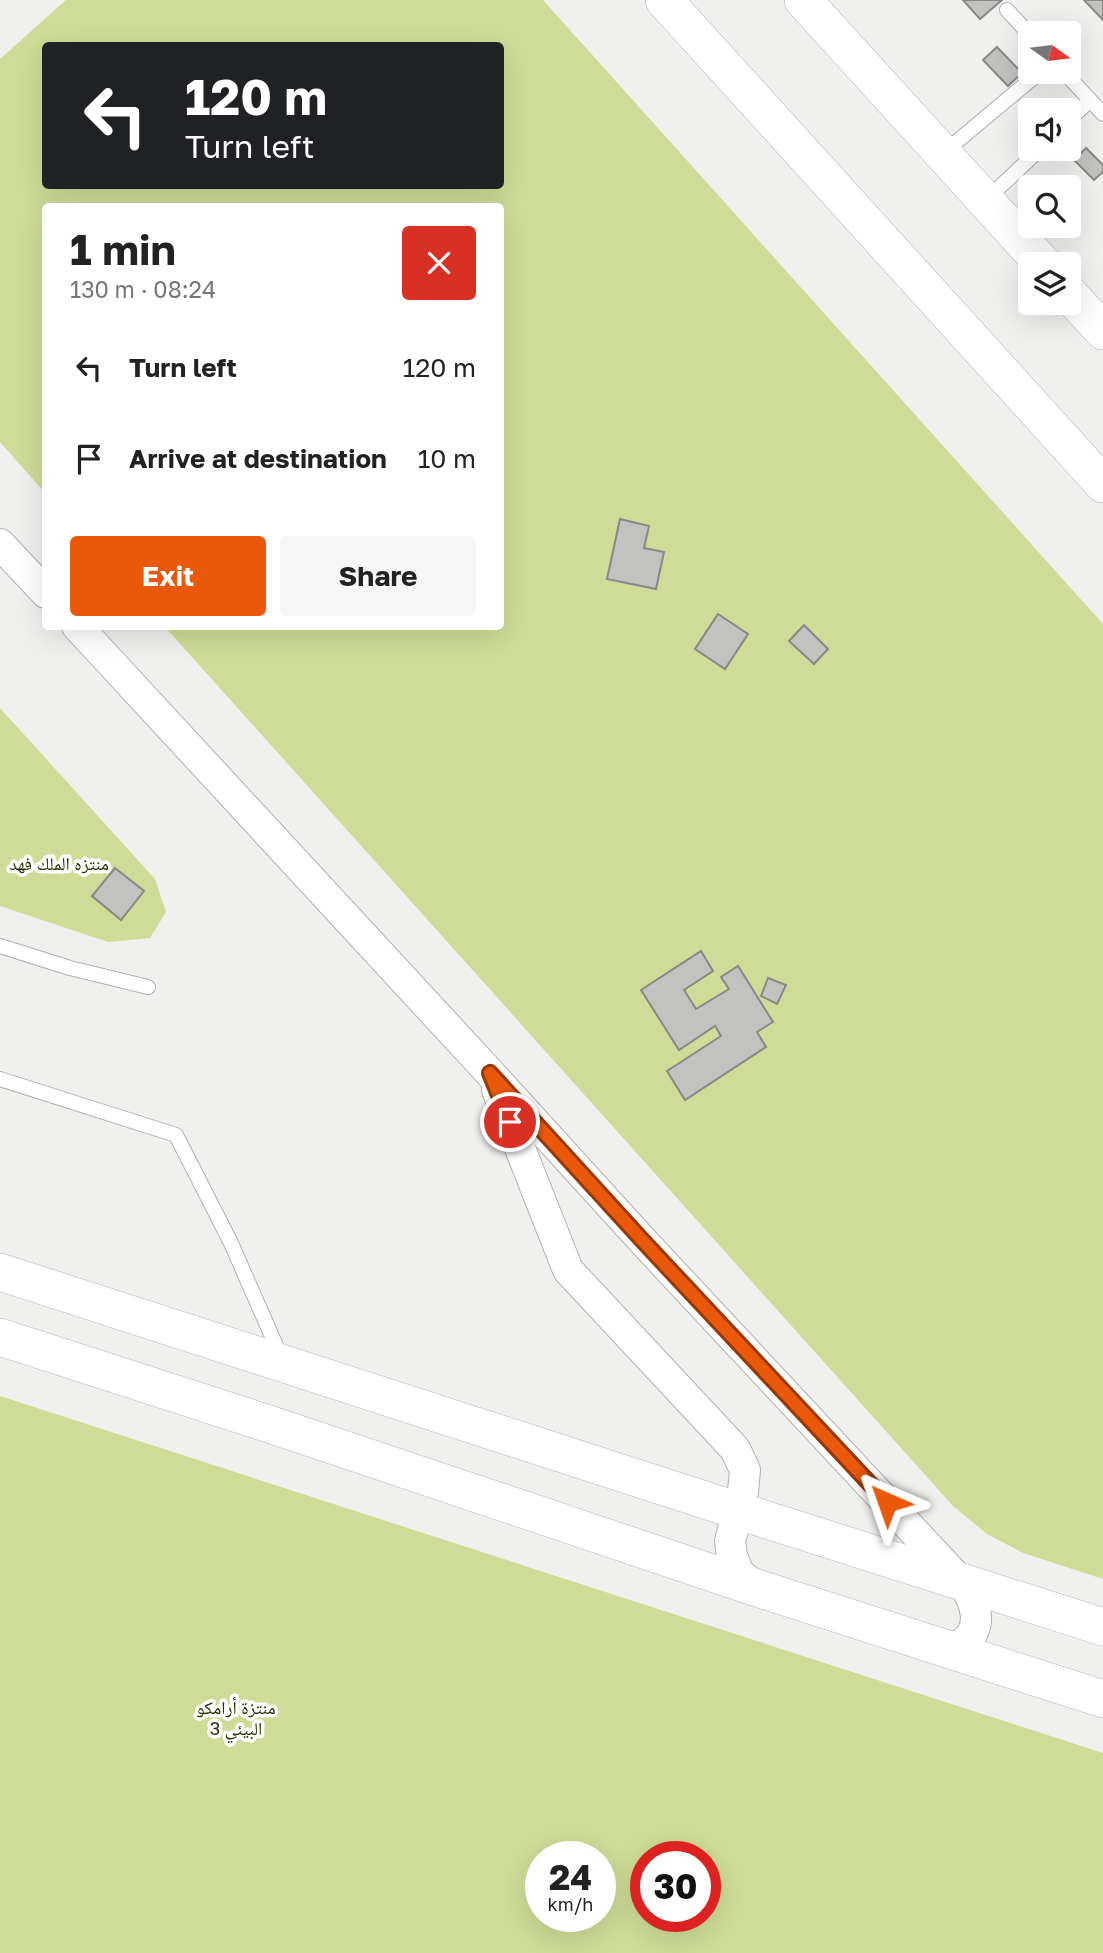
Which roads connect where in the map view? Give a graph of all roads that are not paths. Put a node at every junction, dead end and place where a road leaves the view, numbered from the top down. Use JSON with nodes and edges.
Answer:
{"nodes":[{"id":1,"x":664,"y":0,"type":"edge"},
{"id":2,"x":803,"y":0,"type":"edge"},
{"id":3,"x":1007,"y":10,"type":"dead end"},
{"id":4,"x":1018,"y":22,"type":"edge"},
{"id":5,"x":1026,"y":84,"type":"edge"},
{"id":6,"x":1075,"y":84,"type":"edge"},
{"id":7,"x":1090,"y":100,"type":"junction"},
{"id":8,"x":1081,"y":109,"type":"edge"},
{"id":9,"x":1103,"y":114,"type":"edge"},
{"id":10,"x":942,"y":154,"type":"junction"},
{"id":11,"x":1027,"y":161,"type":"edge"},
{"id":12,"x":985,"y":201,"type":"junction"},
{"id":13,"x":1031,"y":252,"type":"edge"},
{"id":14,"x":1081,"y":307,"type":"edge"},
{"id":15,"x":1103,"y":331,"type":"edge"},
{"id":16,"x":1103,"y":484,"type":"edge"},
{"id":17,"x":0,"y":544,"type":"edge"},
{"id":18,"x":42,"y":589,"type":"edge"},
{"id":19,"x":81,"y":630,"type":"edge"},
{"id":20,"x":0,"y":946,"type":"edge"},
{"id":21,"x":148,"y":987,"type":"dead end"},
{"id":22,"x":490,"y":1073,"type":"junction"},
{"id":23,"x":0,"y":1079,"type":"edge"},
{"id":24,"x":0,"y":1272,"type":"edge"},
{"id":25,"x":0,"y":1336,"type":"edge"},
{"id":26,"x":285,"y":1365,"type":"junction"},
{"id":27,"x":269,"y":1424,"type":"junction"},
{"id":28,"x":738,"y":1511,"type":"junction"},
{"id":29,"x":962,"y":1583,"type":"junction"},
{"id":30,"x":757,"y":1588,"type":"junction"},
{"id":31,"x":1103,"y":1627,"type":"edge"},
{"id":32,"x":948,"y":1649,"type":"junction"},
{"id":33,"x":1103,"y":1699,"type":"edge"}],
"edges":[{"from":1,"to":16,"type":"street"},
{"from":2,"to":10,"type":"street"},
{"from":3,"to":4,"type":"lane"},
{"from":5,"to":10,"type":"lane"},
{"from":6,"to":7,"type":"lane"},
{"from":7,"to":8,"type":"lane"},
{"from":7,"to":9,"type":"lane"},
{"from":10,"to":12,"type":"street"},
{"from":11,"to":12,"type":"lane"},
{"from":12,"to":13,"type":"street"},
{"from":14,"to":15,"type":"street"},
{"from":17,"to":18,"type":"street"},
{"from":19,"to":22,"type":"street"},
{"from":20,"to":21,"type":"lane"},
{"from":22,"to":28,"type":"street"},
{"from":22,"to":29,"type":"street"},
{"from":23,"to":26,"type":"lane"},
{"from":24,"to":26,"type":"street"},
{"from":25,"to":27,"type":"street"},
{"from":26,"to":27,"type":"street"},
{"from":26,"to":28,"type":"street"},
{"from":27,"to":30,"type":"street"},
{"from":28,"to":29,"type":"street"},
{"from":28,"to":30,"type":"street"},
{"from":29,"to":31,"type":"street"},
{"from":29,"to":32,"type":"street"},
{"from":30,"to":32,"type":"street"},
{"from":32,"to":33,"type":"street"}]}
